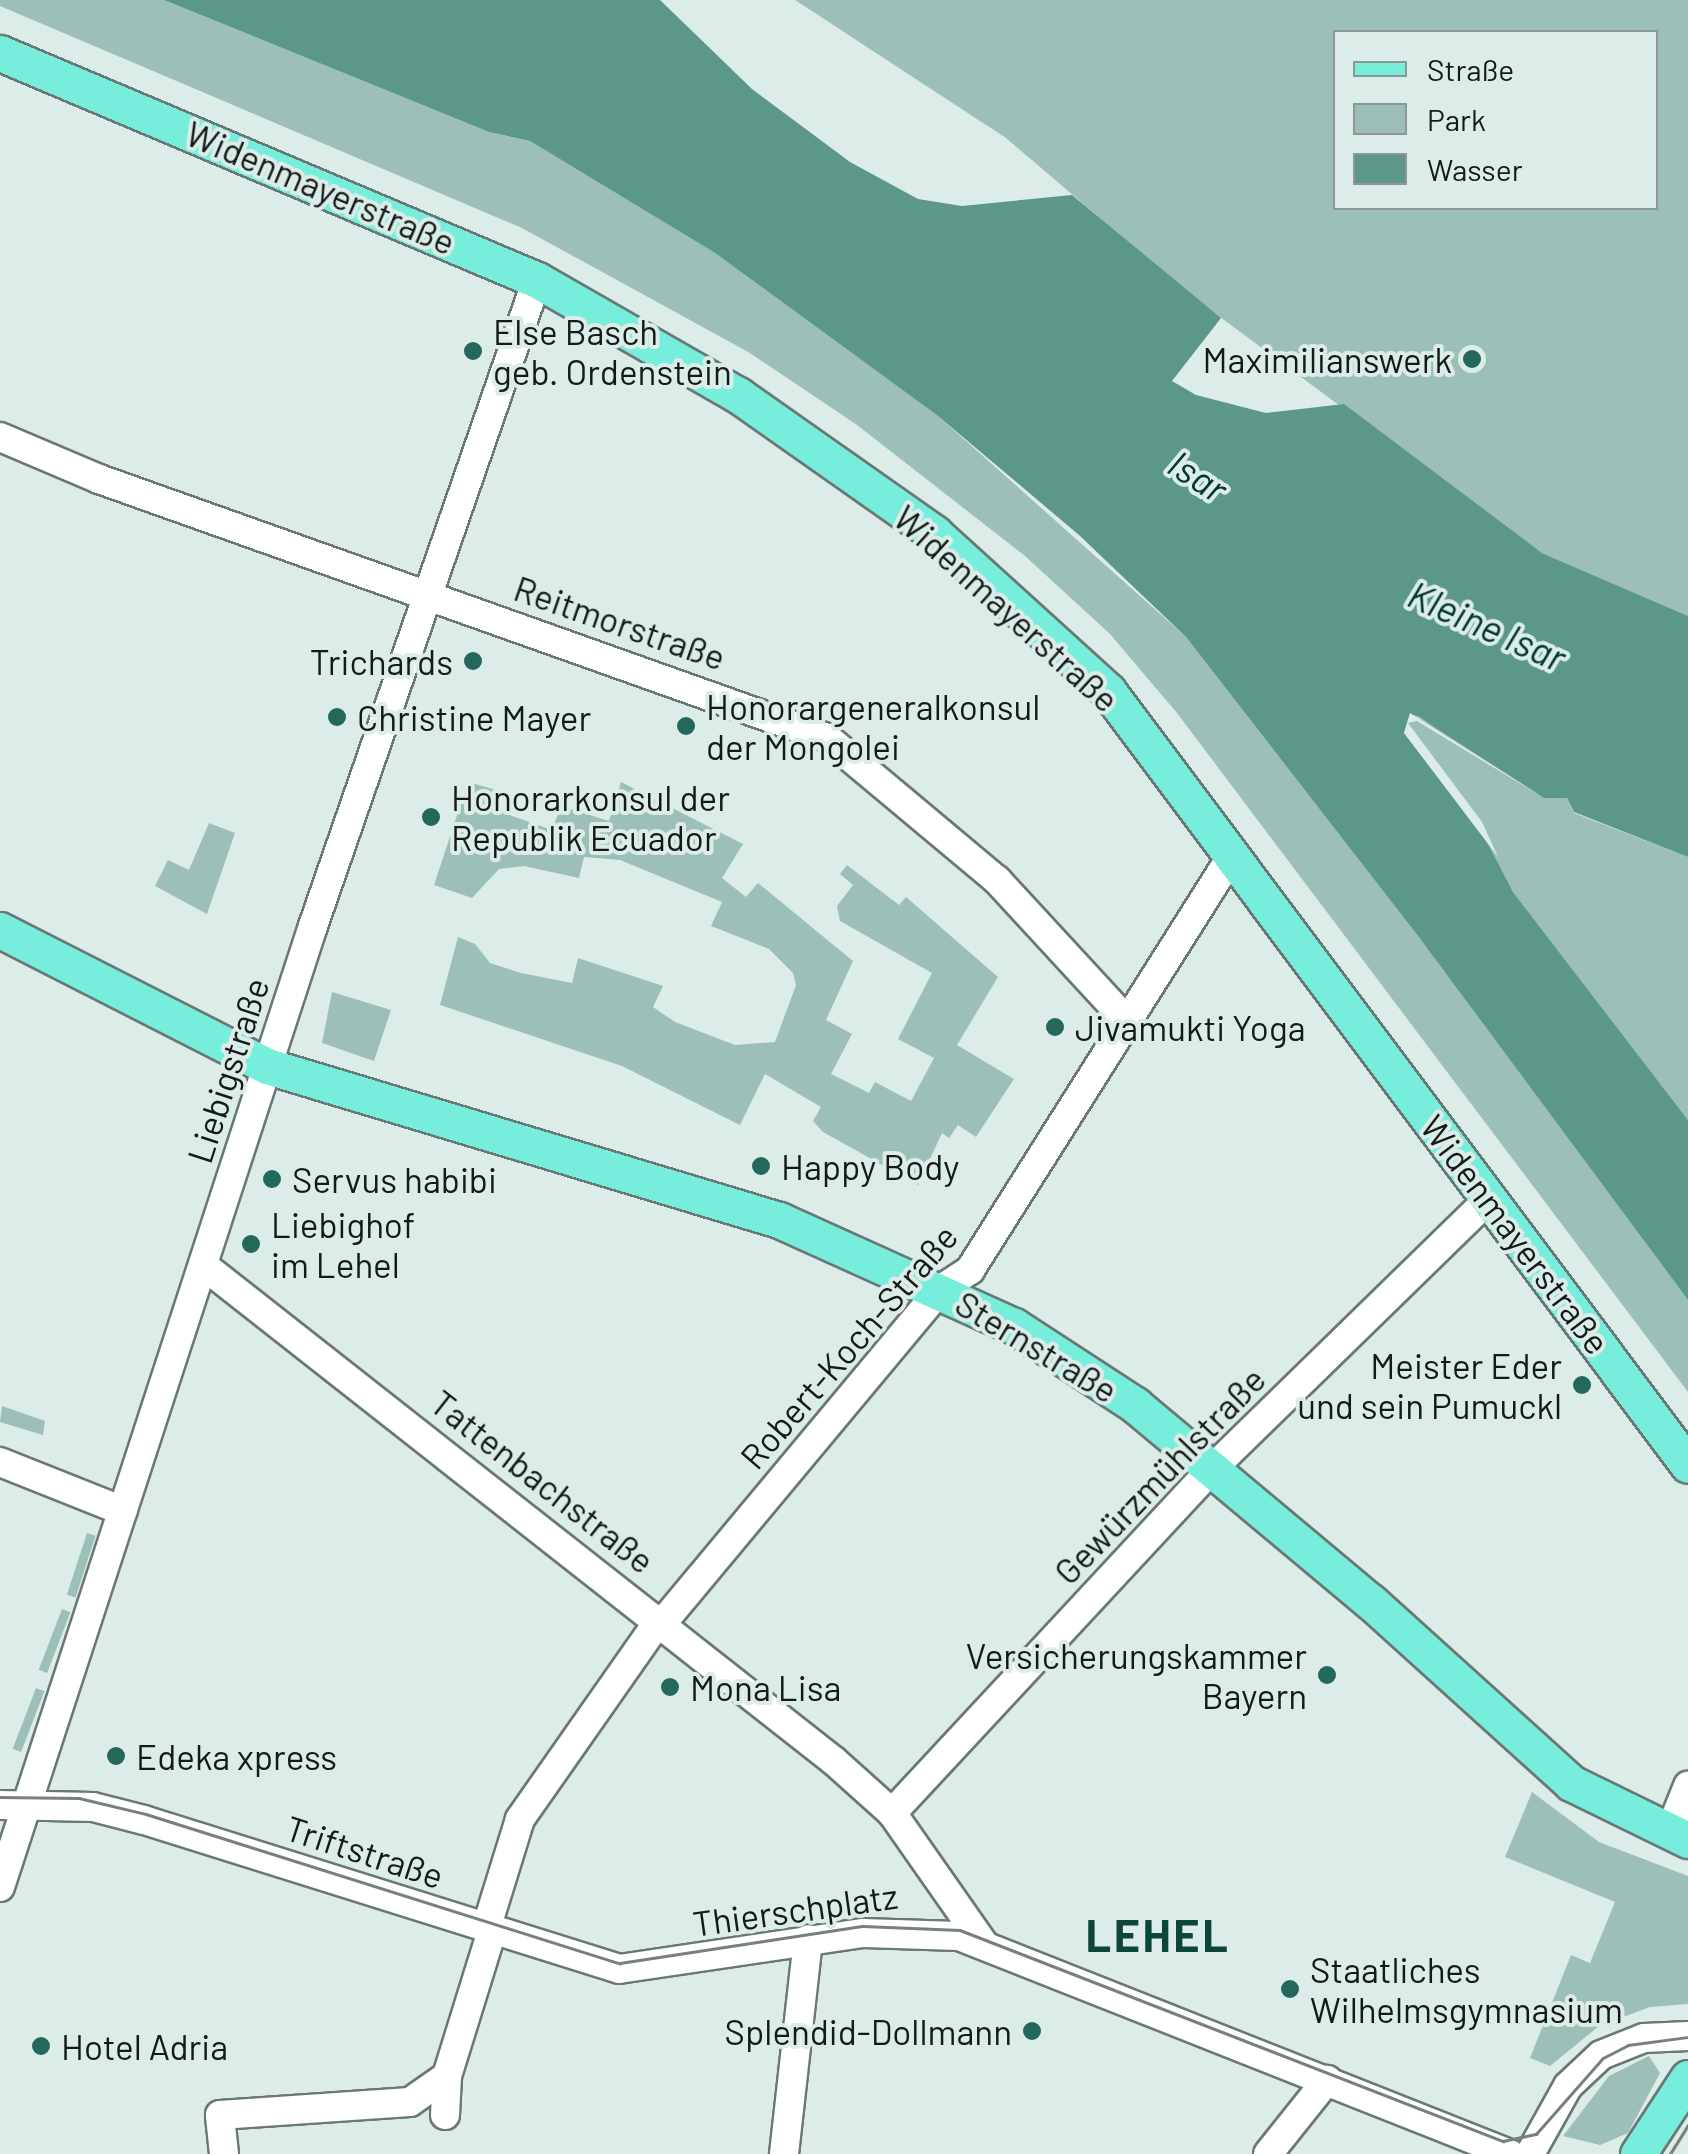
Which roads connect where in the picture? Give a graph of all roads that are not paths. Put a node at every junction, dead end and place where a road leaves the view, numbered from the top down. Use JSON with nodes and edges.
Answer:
{"nodes":[{"id":1,"x":0,"y":52,"type":"edge"},
{"id":2,"x":536,"y":280,"type":"junction"},
{"id":3,"x":0,"y":436,"type":"edge"},
{"id":4,"x":428,"y":595,"type":"junction"},
{"id":5,"x":1233,"y":854,"type":"junction"},
{"id":6,"x":0,"y":930,"type":"edge"},
{"id":7,"x":1126,"y":1020,"type":"junction"},
{"id":8,"x":267,"y":1066,"type":"junction"},
{"id":9,"x":1489,"y":1198,"type":"junction"},
{"id":10,"x":203,"y":1265,"type":"junction"},
{"id":11,"x":941,"y":1289,"type":"junction"},
{"id":12,"x":0,"y":1462,"type":"edge"},
{"id":13,"x":1688,"y":1466,"type":"edge"},
{"id":14,"x":1212,"y":1469,"type":"junction"},
{"id":15,"x":124,"y":1511,"type":"junction"},
{"id":16,"x":662,"y":1620,"type":"junction"},
{"id":17,"x":834,"y":1761,"type":"joint"},
{"id":18,"x":1688,"y":1786,"type":"edge"},
{"id":19,"x":14,"y":1804,"type":"edge"},
{"id":20,"x":892,"y":1813,"type":"junction"},
{"id":21,"x":1679,"y":1837,"type":"edge"},
{"id":22,"x":0,"y":1887,"type":"edge"},
{"id":23,"x":489,"y":1930,"type":"junction"},
{"id":24,"x":808,"y":1939,"type":"junction"},
{"id":25,"x":983,"y":1943,"type":"junction"},
{"id":26,"x":679,"y":1962,"type":"joint"},
{"id":27,"x":1688,"y":2036,"type":"edge"},
{"id":28,"x":447,"y":2076,"type":"junction"},
{"id":29,"x":1688,"y":2078,"type":"edge"},
{"id":30,"x":1327,"y":2080,"type":"junction"},
{"id":31,"x":446,"y":2115,"type":"dead end"},
{"id":32,"x":1636,"y":2152,"type":"edge"},
{"id":33,"x":224,"y":2154,"type":"edge"},
{"id":34,"x":784,"y":2154,"type":"edge"},
{"id":35,"x":1268,"y":2154,"type":"edge"},
{"id":36,"x":1510,"y":2154,"type":"edge"},
{"id":37,"x":1530,"y":2154,"type":"edge"}],
"edges":[{"from":1,"to":2,"type":"main road","name":"Widenmayerstraße"},
{"from":2,"to":4,"type":"street","name":"Liebigstraße"},
{"from":2,"to":5,"type":"main road","name":"Widenmayerstraße"},
{"from":3,"to":4,"type":"street","name":"Reitmorstraße"},
{"from":4,"to":7,"type":"street","name":"Reitmorstraße"},
{"from":4,"to":8,"type":"street","name":"Liebigstraße"},
{"from":5,"to":7,"type":"street","name":"Robert-Koch-Straße"},
{"from":5,"to":9,"type":"main road","name":"Widenmayerstraße"},
{"from":6,"to":8,"type":"main road","name":"Sternstraße"},
{"from":7,"to":11,"type":"street","name":"Robert-Koch-Straße"},
{"from":8,"to":10,"type":"street","name":"Liebigstraße"},
{"from":8,"to":11,"type":"main road","name":"Sternstraße"},
{"from":9,"to":13,"type":"main road","name":"Widenmayerstraße"},
{"from":9,"to":14,"type":"street","name":"Gewürzmühlstraße"},
{"from":10,"to":15,"type":"street","name":"Liebigstraße"},
{"from":10,"to":16,"type":"street","name":"Tattenbachstraße"},
{"from":11,"to":14,"type":"main road","name":"Sternstraße"},
{"from":11,"to":16,"type":"street","name":"Robert-Koch-Straße"},
{"from":12,"to":15,"type":"street"},
{"from":14,"to":20,"type":"street","name":"Gewürzmühlstraße"},
{"from":14,"to":21,"type":"main road","name":"Sternstraße"},
{"from":15,"to":19,"type":"street","name":"Liebigstraße"},
{"from":16,"to":17,"type":"street","name":"Tattenbachstraße"},
{"from":16,"to":23,"type":"street","name":"Robert-Koch-Straße"},
{"from":17,"to":20,"type":"street","name":"Thierschplatz"},
{"from":18,"to":21,"type":"street"},
{"from":19,"to":22,"type":"street","name":"Liebigstraße"},
{"from":19,"to":23,"type":"street","name":"Triftstraße"},
{"from":20,"to":25,"type":"street","name":"Thierschplatz"},
{"from":23,"to":26,"type":"street","name":"Triftstraße"},
{"from":23,"to":28,"type":"street","name":"Robert-Koch-Straße"},
{"from":24,"to":25,"type":"street","name":"Thierschplatz"},
{"from":24,"to":26,"type":"street","name":"Thierschplatz"},
{"from":24,"to":34,"type":"street"},
{"from":25,"to":30,"type":"street"},
{"from":27,"to":37,"type":"street"},
{"from":28,"to":31,"type":"street","name":"Robert-Koch-Straße"},
{"from":28,"to":33,"type":"street"},
{"from":29,"to":32,"type":"main road"},
{"from":30,"to":35,"type":"street"},
{"from":30,"to":36,"type":"street"}]}
